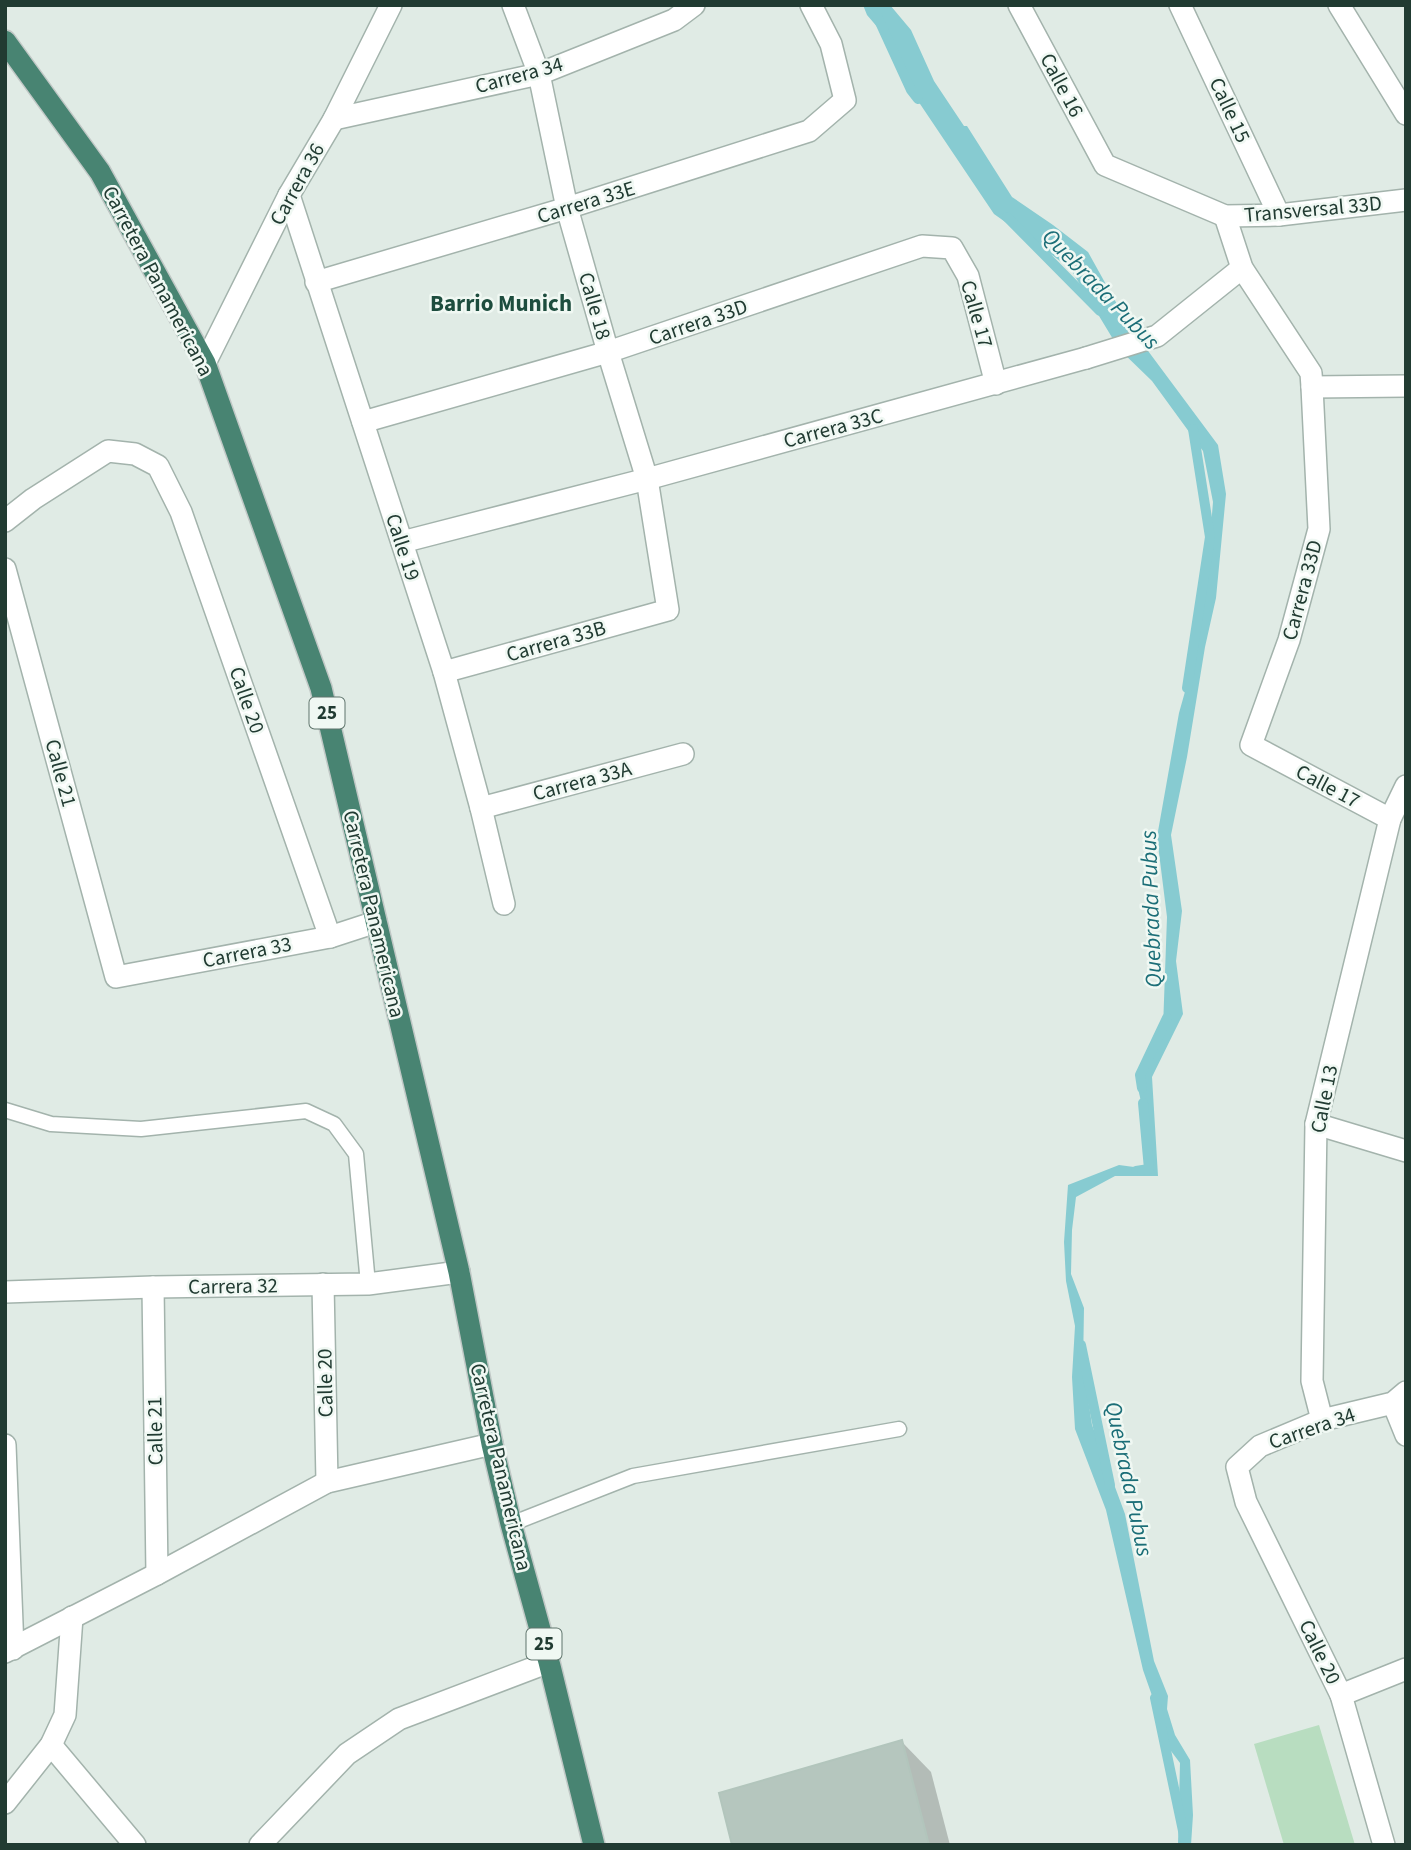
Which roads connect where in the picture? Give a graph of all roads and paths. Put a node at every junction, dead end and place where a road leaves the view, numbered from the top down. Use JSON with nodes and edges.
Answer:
{"nodes":[{"id":1,"x":391,"y":5,"type":"edge"},
{"id":2,"x":513,"y":5,"type":"edge"},
{"id":3,"x":694,"y":5,"type":"edge"},
{"id":4,"x":811,"y":5,"type":"edge"},
{"id":5,"x":1019,"y":5,"type":"edge"},
{"id":6,"x":1180,"y":5,"type":"edge"},
{"id":7,"x":1339,"y":5,"type":"edge"},
{"id":8,"x":5,"y":41,"type":"edge"},
{"id":9,"x":539,"y":74,"type":"junction"},
{"id":10,"x":1406,"y":114,"type":"edge"},
{"id":11,"x":334,"y":119,"type":"junction"},
{"id":12,"x":1105,"y":165,"type":"joint"},
{"id":13,"x":289,"y":195,"type":"junction"},
{"id":14,"x":1406,"y":201,"type":"edge"},
{"id":15,"x":567,"y":208,"type":"junction"},
{"id":16,"x":1279,"y":215,"type":"junction"},
{"id":17,"x":1225,"y":216,"type":"junction"},
{"id":18,"x":952,"y":248,"type":"joint"},
{"id":19,"x":1242,"y":268,"type":"junction"},
{"id":20,"x":316,"y":282,"type":"junction"},
{"id":21,"x":608,"y":352,"type":"junction"},
{"id":22,"x":205,"y":363,"type":"junction"},
{"id":23,"x":996,"y":384,"type":"junction"},
{"id":24,"x":1406,"y":386,"type":"edge"},
{"id":25,"x":1312,"y":387,"type":"junction"},
{"id":26,"x":363,"y":422,"type":"junction"},
{"id":27,"x":647,"y":480,"type":"junction"},
{"id":28,"x":5,"y":522,"type":"edge"},
{"id":29,"x":402,"y":542,"type":"junction"},
{"id":30,"x":5,"y":569,"type":"edge"},
{"id":31,"x":668,"y":610,"type":"joint"},
{"id":32,"x":444,"y":673,"type":"junction"},
{"id":33,"x":1251,"y":745,"type":"joint"},
{"id":34,"x":683,"y":754,"type":"dead end"},
{"id":35,"x":1406,"y":786,"type":"edge"},
{"id":36,"x":481,"y":808,"type":"junction"},
{"id":37,"x":1398,"y":823,"type":"edge"},
{"id":38,"x":504,"y":904,"type":"dead end"},
{"id":39,"x":376,"y":922,"type":"junction"},
{"id":40,"x":330,"y":937,"type":"junction"},
{"id":41,"x":116,"y":977,"type":"joint"},
{"id":42,"x":5,"y":1110,"type":"edge"},
{"id":43,"x":1316,"y":1124,"type":"junction"},
{"id":44,"x":1406,"y":1151,"type":"edge"},
{"id":45,"x":459,"y":1272,"type":"junction"},
{"id":46,"x":323,"y":1284,"type":"junction"},
{"id":47,"x":368,"y":1284,"type":"junction"},
{"id":48,"x":153,"y":1287,"type":"junction"},
{"id":49,"x":5,"y":1292,"type":"edge"},
{"id":50,"x":1400,"y":1398,"type":"edge"},
{"id":51,"x":1322,"y":1420,"type":"junction"},
{"id":52,"x":899,"y":1429,"type":"dead end"},
{"id":53,"x":1406,"y":1434,"type":"edge"},
{"id":54,"x":492,"y":1444,"type":"junction"},
{"id":55,"x":5,"y":1445,"type":"edge"},
{"id":56,"x":1237,"y":1467,"type":"joint"},
{"id":57,"x":327,"y":1482,"type":"junction"},
{"id":58,"x":511,"y":1524,"type":"junction"},
{"id":59,"x":157,"y":1574,"type":"junction"},
{"id":60,"x":72,"y":1617,"type":"junction"},
{"id":61,"x":9,"y":1651,"type":"edge"},
{"id":62,"x":549,"y":1662,"type":"junction"},
{"id":63,"x":1406,"y":1669,"type":"edge"},
{"id":64,"x":1341,"y":1695,"type":"junction"},
{"id":65,"x":51,"y":1745,"type":"junction"},
{"id":66,"x":5,"y":1803,"type":"edge"},
{"id":67,"x":135,"y":1845,"type":"edge"},
{"id":68,"x":260,"y":1845,"type":"edge"},
{"id":69,"x":594,"y":1845,"type":"edge"},
{"id":70,"x":1384,"y":1845,"type":"edge"}],
"edges":[{"from":1,"to":11,"type":"street","name":"Carrera 36"},
{"from":2,"to":9,"type":"street","name":"Calle 18"},
{"from":3,"to":9,"type":"street","name":"Carrera 34"},
{"from":4,"to":15,"type":"street","name":"Carrera 33E"},
{"from":5,"to":12,"type":"street","name":"Calle 16"},
{"from":6,"to":16,"type":"street","name":"Calle 15"},
{"from":7,"to":10,"type":"street"},
{"from":8,"to":22,"type":"highway","name":"Carretera Panamericana","number":"25"},
{"from":9,"to":11,"type":"street","name":"Carrera 34"},
{"from":9,"to":15,"type":"street","name":"Calle 18"},
{"from":11,"to":13,"type":"street","name":"Carrera 36"},
{"from":12,"to":17,"type":"street","name":"Transversal 33D"},
{"from":13,"to":20,"type":"street","name":"Calle 19"},
{"from":13,"to":22,"type":"street","name":"Carrera 36"},
{"from":14,"to":16,"type":"street","name":"Transversal 33D"},
{"from":15,"to":20,"type":"street","name":"Carrera 33E"},
{"from":15,"to":21,"type":"street","name":"Calle 18"},
{"from":16,"to":17,"type":"street","name":"Transversal 33D"},
{"from":17,"to":19,"type":"street","name":"Carrera 33D"},
{"from":18,"to":21,"type":"street","name":"Carrera 33D"},
{"from":18,"to":23,"type":"street","name":"Calle 17"},
{"from":19,"to":23,"type":"street","name":"Carrera 33C"},
{"from":19,"to":25,"type":"street","name":"Carrera 33D"},
{"from":20,"to":26,"type":"street","name":"Calle 19"},
{"from":21,"to":26,"type":"street","name":"Carrera 33D"},
{"from":21,"to":27,"type":"street","name":"Calle 18"},
{"from":22,"to":39,"type":"highway","name":"Carretera Panamericana","number":"25"},
{"from":23,"to":27,"type":"street","name":"Carrera 33C"},
{"from":24,"to":25,"type":"street"},
{"from":25,"to":33,"type":"street","name":"Carrera 33D"},
{"from":26,"to":29,"type":"street","name":"Calle 19"},
{"from":27,"to":29,"type":"street","name":"Carrera 33C"},
{"from":27,"to":31,"type":"street","name":"Calle 18"},
{"from":28,"to":40,"type":"street","name":"Calle 20"},
{"from":29,"to":32,"type":"street","name":"Calle 19"},
{"from":30,"to":41,"type":"street","name":"Calle 21"},
{"from":31,"to":32,"type":"street","name":"Carrera 33B"},
{"from":32,"to":36,"type":"street","name":"Calle 19"},
{"from":33,"to":37,"type":"street","name":"Calle 17"},
{"from":34,"to":36,"type":"street","name":"Carrera 33A"},
{"from":35,"to":37,"type":"street","name":"Calle 13"},
{"from":36,"to":38,"type":"street","name":"Calle 19"},
{"from":37,"to":43,"type":"street","name":"Calle 13"},
{"from":39,"to":40,"type":"street","name":"Carrera 33"},
{"from":39,"to":45,"type":"highway","name":"Carretera Panamericana","number":"25"},
{"from":40,"to":41,"type":"street","name":"Carrera 33"},
{"from":42,"to":47,"type":"lane"},
{"from":43,"to":44,"type":"street"},
{"from":43,"to":51,"type":"street","name":"Calle 13"},
{"from":45,"to":47,"type":"street","name":"Carrera 32"},
{"from":45,"to":54,"type":"highway","name":"Carretera Panamericana","number":"25"},
{"from":46,"to":47,"type":"street","name":"Carrera 32"},
{"from":46,"to":48,"type":"street","name":"Carrera 32"},
{"from":46,"to":57,"type":"street","name":"Calle 20"},
{"from":48,"to":49,"type":"street","name":"Carrera 32"},
{"from":48,"to":59,"type":"street","name":"Calle 21"},
{"from":50,"to":51,"type":"street","name":"Carrera 34"},
{"from":50,"to":53,"type":"street"},
{"from":51,"to":56,"type":"street","name":"Carrera 34"},
{"from":52,"to":58,"type":"lane"},
{"from":54,"to":57,"type":"street"},
{"from":54,"to":58,"type":"highway","name":"Carretera Panamericana","number":"25"},
{"from":55,"to":61,"type":"street"},
{"from":56,"to":64,"type":"street","name":"Calle 20"},
{"from":57,"to":59,"type":"street"},
{"from":58,"to":62,"type":"highway","name":"Carretera Panamericana","number":"25"},
{"from":59,"to":60,"type":"street"},
{"from":60,"to":61,"type":"street"},
{"from":60,"to":65,"type":"street"},
{"from":62,"to":68,"type":"street"},
{"from":62,"to":69,"type":"highway","name":"Carretera Panamericana","number":"25"},
{"from":63,"to":64,"type":"street"},
{"from":64,"to":70,"type":"street","name":"Calle 20"},
{"from":65,"to":66,"type":"street"},
{"from":65,"to":67,"type":"street"}]}
